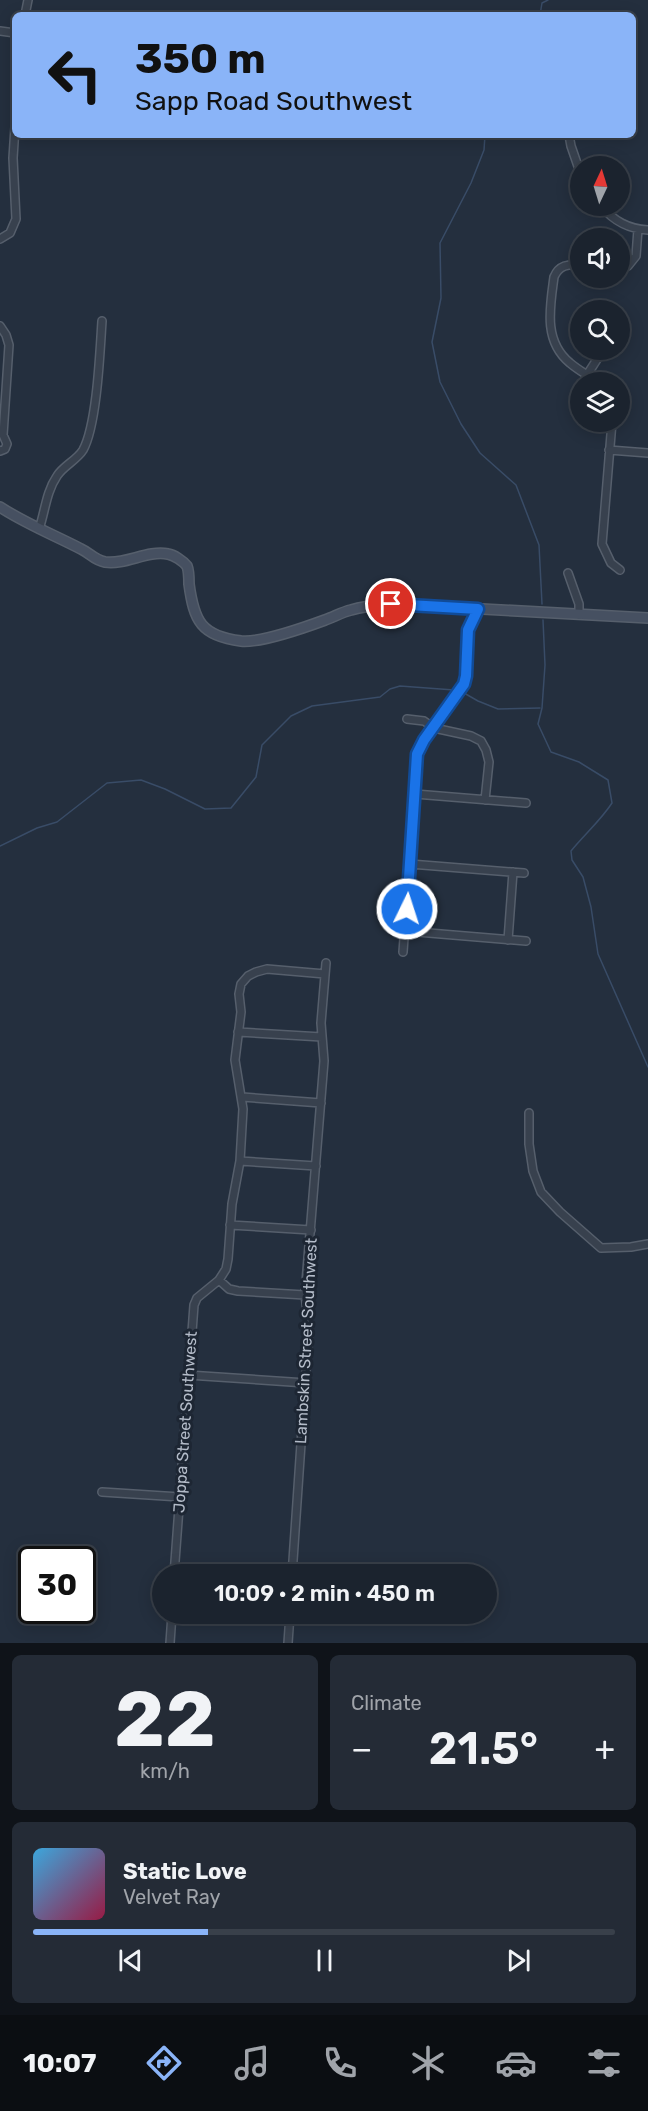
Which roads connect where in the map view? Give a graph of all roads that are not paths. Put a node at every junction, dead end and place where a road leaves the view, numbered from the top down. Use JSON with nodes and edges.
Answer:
{"nodes":[{"id":1,"x":14,"y":138,"type":"edge"},
{"id":2,"x":570,"y":138,"type":"edge"},
{"id":3,"x":574,"y":156,"type":"edge"},
{"id":4,"x":611,"y":216,"type":"edge"},
{"id":5,"x":638,"y":229,"type":"junction"},
{"id":6,"x":648,"y":230,"type":"edge"},
{"id":7,"x":0,"y":239,"type":"edge"},
{"id":8,"x":570,"y":264,"type":"edge"},
{"id":9,"x":630,"y":264,"type":"edge"},
{"id":10,"x":102,"y":321,"type":"dead end"},
{"id":11,"x":1,"y":332,"type":"edge"},
{"id":12,"x":583,"y":372,"type":"edge"},
{"id":13,"x":611,"y":432,"type":"edge"},
{"id":14,"x":609,"y":450,"type":"junction"},
{"id":15,"x":0,"y":451,"type":"edge"},
{"id":16,"x":648,"y":453,"type":"edge"},
{"id":17,"x":0,"y":507,"type":"edge"},
{"id":18,"x":39,"y":529,"type":"junction"},
{"id":19,"x":620,"y":570,"type":"dead end"},
{"id":20,"x":568,"y":573,"type":"dead end"},
{"id":21,"x":478,"y":609,"type":"junction"},
{"id":22,"x":579,"y":615,"type":"junction"},
{"id":23,"x":648,"y":618,"type":"edge"},
{"id":24,"x":407,"y":718,"type":"dead end"},
{"id":25,"x":434,"y":728,"type":"junction"},
{"id":26,"x":415,"y":794,"type":"junction"},
{"id":27,"x":485,"y":800,"type":"junction"},
{"id":28,"x":526,"y":803,"type":"dead end"},
{"id":29,"x":410,"y":864,"type":"junction"},
{"id":30,"x":513,"y":872,"type":"junction"},
{"id":31,"x":524,"y":873,"type":"dead end"},
{"id":32,"x":405,"y":932,"type":"junction"},
{"id":33,"x":508,"y":940,"type":"junction"},
{"id":34,"x":526,"y":941,"type":"dead end"},
{"id":35,"x":403,"y":952,"type":"dead end"},
{"id":36,"x":326,"y":963,"type":"dead end"},
{"id":37,"x":325,"y":975,"type":"junction"},
{"id":38,"x":238,"y":1032,"type":"junction"},
{"id":39,"x":322,"y":1037,"type":"junction"},
{"id":40,"x":242,"y":1097,"type":"junction"},
{"id":41,"x":321,"y":1103,"type":"junction"},
{"id":42,"x":529,"y":1113,"type":"dead end"},
{"id":43,"x":240,"y":1161,"type":"junction"},
{"id":44,"x":316,"y":1166,"type":"junction"},
{"id":45,"x":230,"y":1226,"type":"junction"},
{"id":46,"x":311,"y":1230,"type":"junction"},
{"id":47,"x":648,"y":1244,"type":"edge"},
{"id":48,"x":219,"y":1280,"type":"junction"},
{"id":49,"x":305,"y":1295,"type":"junction"},
{"id":50,"x":188,"y":1375,"type":"junction"},
{"id":51,"x":306,"y":1383,"type":"junction"},
{"id":52,"x":102,"y":1492,"type":"dead end"},
{"id":53,"x":180,"y":1497,"type":"junction"},
{"id":54,"x":175,"y":1564,"type":"edge"},
{"id":55,"x":293,"y":1564,"type":"edge"},
{"id":56,"x":171,"y":1624,"type":"edge"},
{"id":57,"x":289,"y":1624,"type":"edge"},
{"id":58,"x":170,"y":1643,"type":"edge"},
{"id":59,"x":288,"y":1643,"type":"edge"}],
"edges":[{"from":1,"to":7,"type":"street"},
{"from":2,"to":3,"type":"street"},
{"from":4,"to":5,"type":"street"},
{"from":5,"to":6,"type":"street"},
{"from":5,"to":9,"type":"street"},
{"from":8,"to":12,"type":"street"},
{"from":10,"to":18,"type":"street"},
{"from":11,"to":15,"type":"street"},
{"from":13,"to":14,"type":"street"},
{"from":14,"to":16,"type":"street"},
{"from":14,"to":19,"type":"street"},
{"from":17,"to":18,"type":"street"},
{"from":18,"to":21,"type":"street"},
{"from":20,"to":22,"type":"street"},
{"from":21,"to":22,"type":"street"},
{"from":21,"to":25,"type":"street"},
{"from":22,"to":23,"type":"street"},
{"from":24,"to":25,"type":"street"},
{"from":25,"to":26,"type":"street"},
{"from":25,"to":27,"type":"street"},
{"from":26,"to":27,"type":"street"},
{"from":26,"to":29,"type":"street"},
{"from":27,"to":28,"type":"street"},
{"from":29,"to":30,"type":"street"},
{"from":29,"to":32,"type":"street"},
{"from":30,"to":31,"type":"street"},
{"from":30,"to":33,"type":"street"},
{"from":32,"to":33,"type":"street"},
{"from":32,"to":35,"type":"street"},
{"from":33,"to":34,"type":"street"},
{"from":36,"to":37,"type":"street","name":"Lambskin Street Southwest"},
{"from":37,"to":38,"type":"street"},
{"from":37,"to":39,"type":"street","name":"Lambskin Street Southwest"},
{"from":38,"to":39,"type":"street"},
{"from":38,"to":40,"type":"street"},
{"from":39,"to":41,"type":"street","name":"Lambskin Street Southwest"},
{"from":40,"to":41,"type":"street"},
{"from":40,"to":43,"type":"street"},
{"from":41,"to":44,"type":"street","name":"Lambskin Street Southwest"},
{"from":42,"to":47,"type":"street"},
{"from":43,"to":44,"type":"street"},
{"from":43,"to":45,"type":"street"},
{"from":44,"to":46,"type":"street","name":"Lambskin Street Southwest"},
{"from":45,"to":46,"type":"street"},
{"from":45,"to":48,"type":"street"},
{"from":46,"to":49,"type":"street","name":"Lambskin Street Southwest"},
{"from":48,"to":49,"type":"street"},
{"from":48,"to":50,"type":"street","name":"Joppa Street Southwest"},
{"from":49,"to":51,"type":"street","name":"Lambskin Street Southwest"},
{"from":50,"to":51,"type":"street"},
{"from":50,"to":53,"type":"street","name":"Joppa Street Southwest"},
{"from":51,"to":55,"type":"street","name":"Lambskin Street Southwest"},
{"from":52,"to":53,"type":"street"},
{"from":53,"to":54,"type":"street","name":"Joppa Street Southwest"},
{"from":56,"to":58,"type":"street"},
{"from":57,"to":59,"type":"street"}]}
